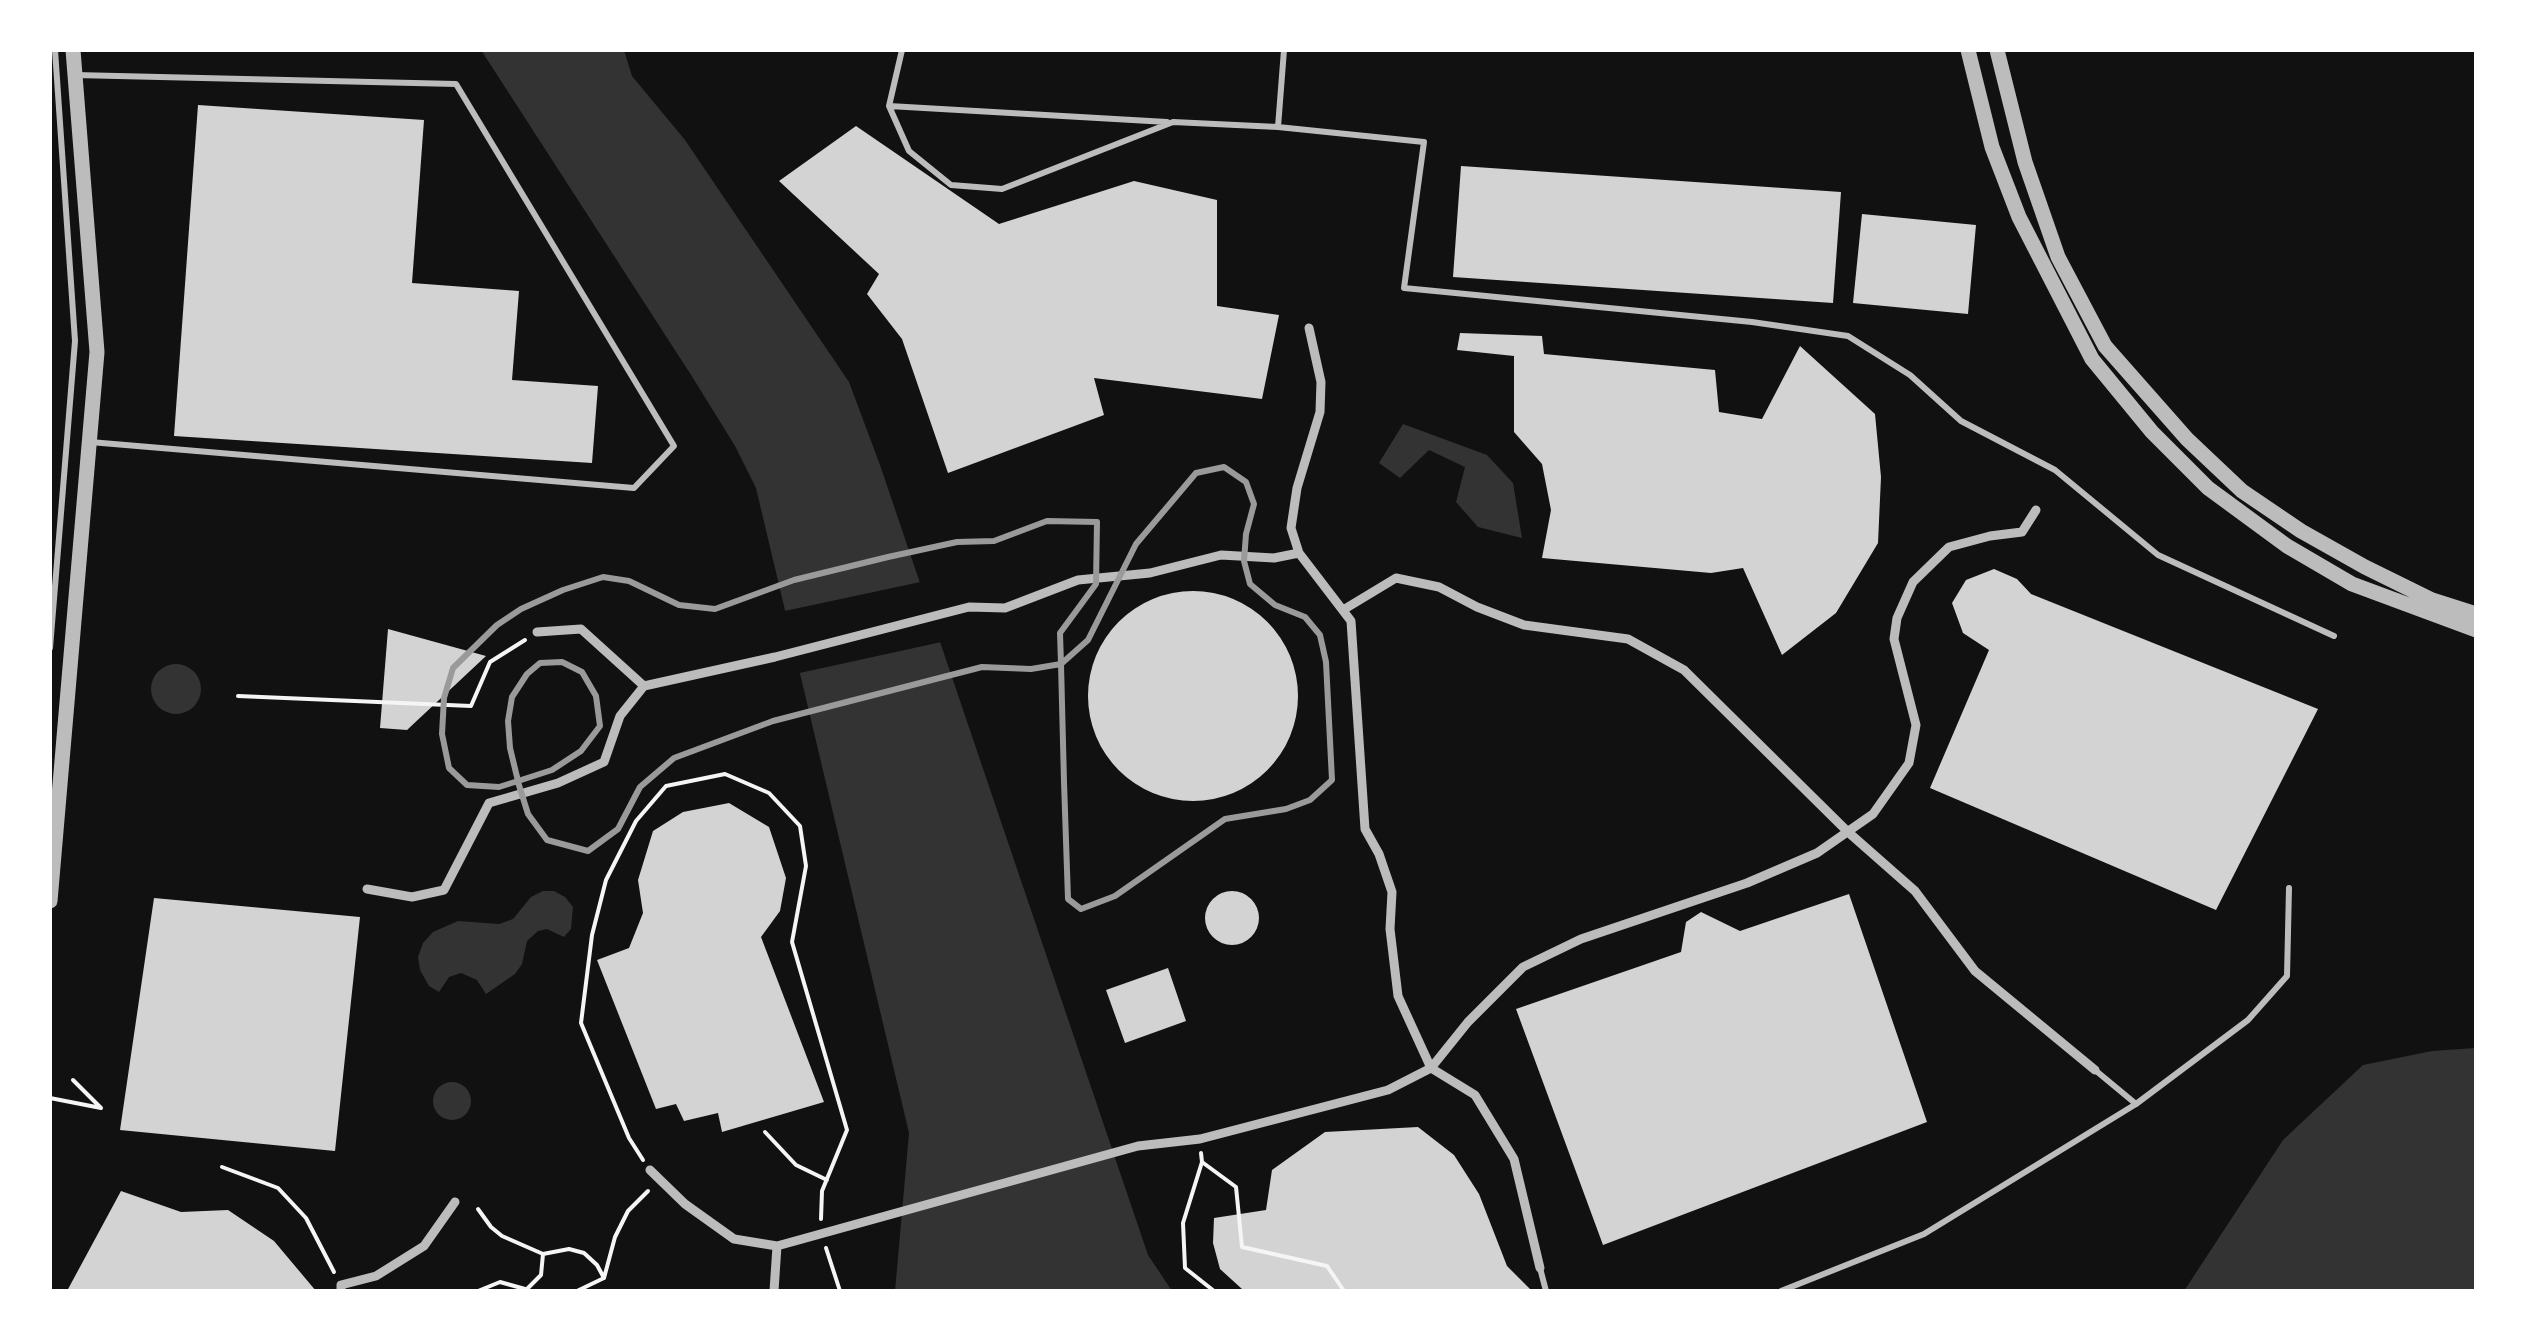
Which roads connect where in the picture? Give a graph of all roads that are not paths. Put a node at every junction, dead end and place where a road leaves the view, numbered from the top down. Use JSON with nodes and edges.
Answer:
{"nodes":[{"id":1,"x":55,"y":50,"type":"edge"},
{"id":2,"x":73,"y":50,"type":"edge"},
{"id":3,"x":902,"y":50,"type":"edge"},
{"id":4,"x":1284,"y":50,"type":"edge"},
{"id":5,"x":1968,"y":50,"type":"edge"},
{"id":6,"x":1997,"y":50,"type":"edge"},
{"id":7,"x":75,"y":75,"type":"junction"},
{"id":8,"x":889,"y":106,"type":"junction"},
{"id":9,"x":1173,"y":122,"type":"junction"},
{"id":10,"x":1278,"y":127,"type":"junction"},
{"id":11,"x":1309,"y":328,"type":"dead end"},
{"id":12,"x":89,"y":442,"type":"junction"},
{"id":13,"x":2036,"y":510,"type":"dead end"},
{"id":14,"x":1299,"y":552,"type":"junction"},
{"id":15,"x":1342,"y":610,"type":"junction"},
{"id":16,"x":2476,"y":614,"type":"edge"},
{"id":17,"x":2476,"y":630,"type":"edge"},
{"id":18,"x":537,"y":632,"type":"road end"},
{"id":19,"x":2334,"y":636,"type":"dead end"},
{"id":20,"x":50,"y":648,"type":"edge"},
{"id":21,"x":644,"y":686,"type":"junction"},
{"id":22,"x":1848,"y":832,"type":"junction"},
{"id":23,"x":2290,"y":888,"type":"dead end"},
{"id":24,"x":367,"y":889,"type":"dead end"},
{"id":25,"x":50,"y":900,"type":"edge"},
{"id":26,"x":1431,"y":1068,"type":"junction"},
{"id":27,"x":2095,"y":1070,"type":"joint"},
{"id":28,"x":2136,"y":1104,"type":"junction"},
{"id":29,"x":650,"y":1170,"type":"road end"},
{"id":30,"x":455,"y":1202,"type":"dead end"},
{"id":31,"x":777,"y":1246,"type":"junction"},
{"id":32,"x":1540,"y":1268,"type":"joint"},
{"id":33,"x":341,"y":1288,"type":"edge"},
{"id":34,"x":774,"y":1291,"type":"edge"},
{"id":35,"x":1546,"y":1291,"type":"edge"},
{"id":36,"x":1781,"y":1291,"type":"edge"}],
"edges":[{"from":1,"to":20,"type":"lane"},
{"from":2,"to":7,"type":"street"},
{"from":3,"to":8,"type":"lane"},
{"from":4,"to":10,"type":"lane"},
{"from":5,"to":17,"type":"street"},
{"from":6,"to":16,"type":"street"},
{"from":7,"to":12,"type":"street"},
{"from":7,"to":12,"type":"lane"},
{"from":8,"to":9,"type":"lane"},
{"from":8,"to":9,"type":"lane"},
{"from":9,"to":10,"type":"lane"},
{"from":10,"to":19,"type":"lane"},
{"from":11,"to":14,"type":"street"},
{"from":12,"to":25,"type":"street"},
{"from":13,"to":22,"type":"street"},
{"from":14,"to":15,"type":"street"},
{"from":14,"to":21,"type":"street"},
{"from":15,"to":22,"type":"street"},
{"from":15,"to":26,"type":"street"},
{"from":18,"to":21,"type":"street"},
{"from":21,"to":24,"type":"street"},
{"from":22,"to":26,"type":"street"},
{"from":22,"to":27,"type":"street"},
{"from":23,"to":28,"type":"lane"},
{"from":26,"to":31,"type":"street"},
{"from":26,"to":32,"type":"street"},
{"from":27,"to":28,"type":"lane"},
{"from":28,"to":36,"type":"lane"},
{"from":29,"to":31,"type":"street"},
{"from":30,"to":33,"type":"street"},
{"from":31,"to":34,"type":"street"},
{"from":32,"to":35,"type":"lane"}]}
